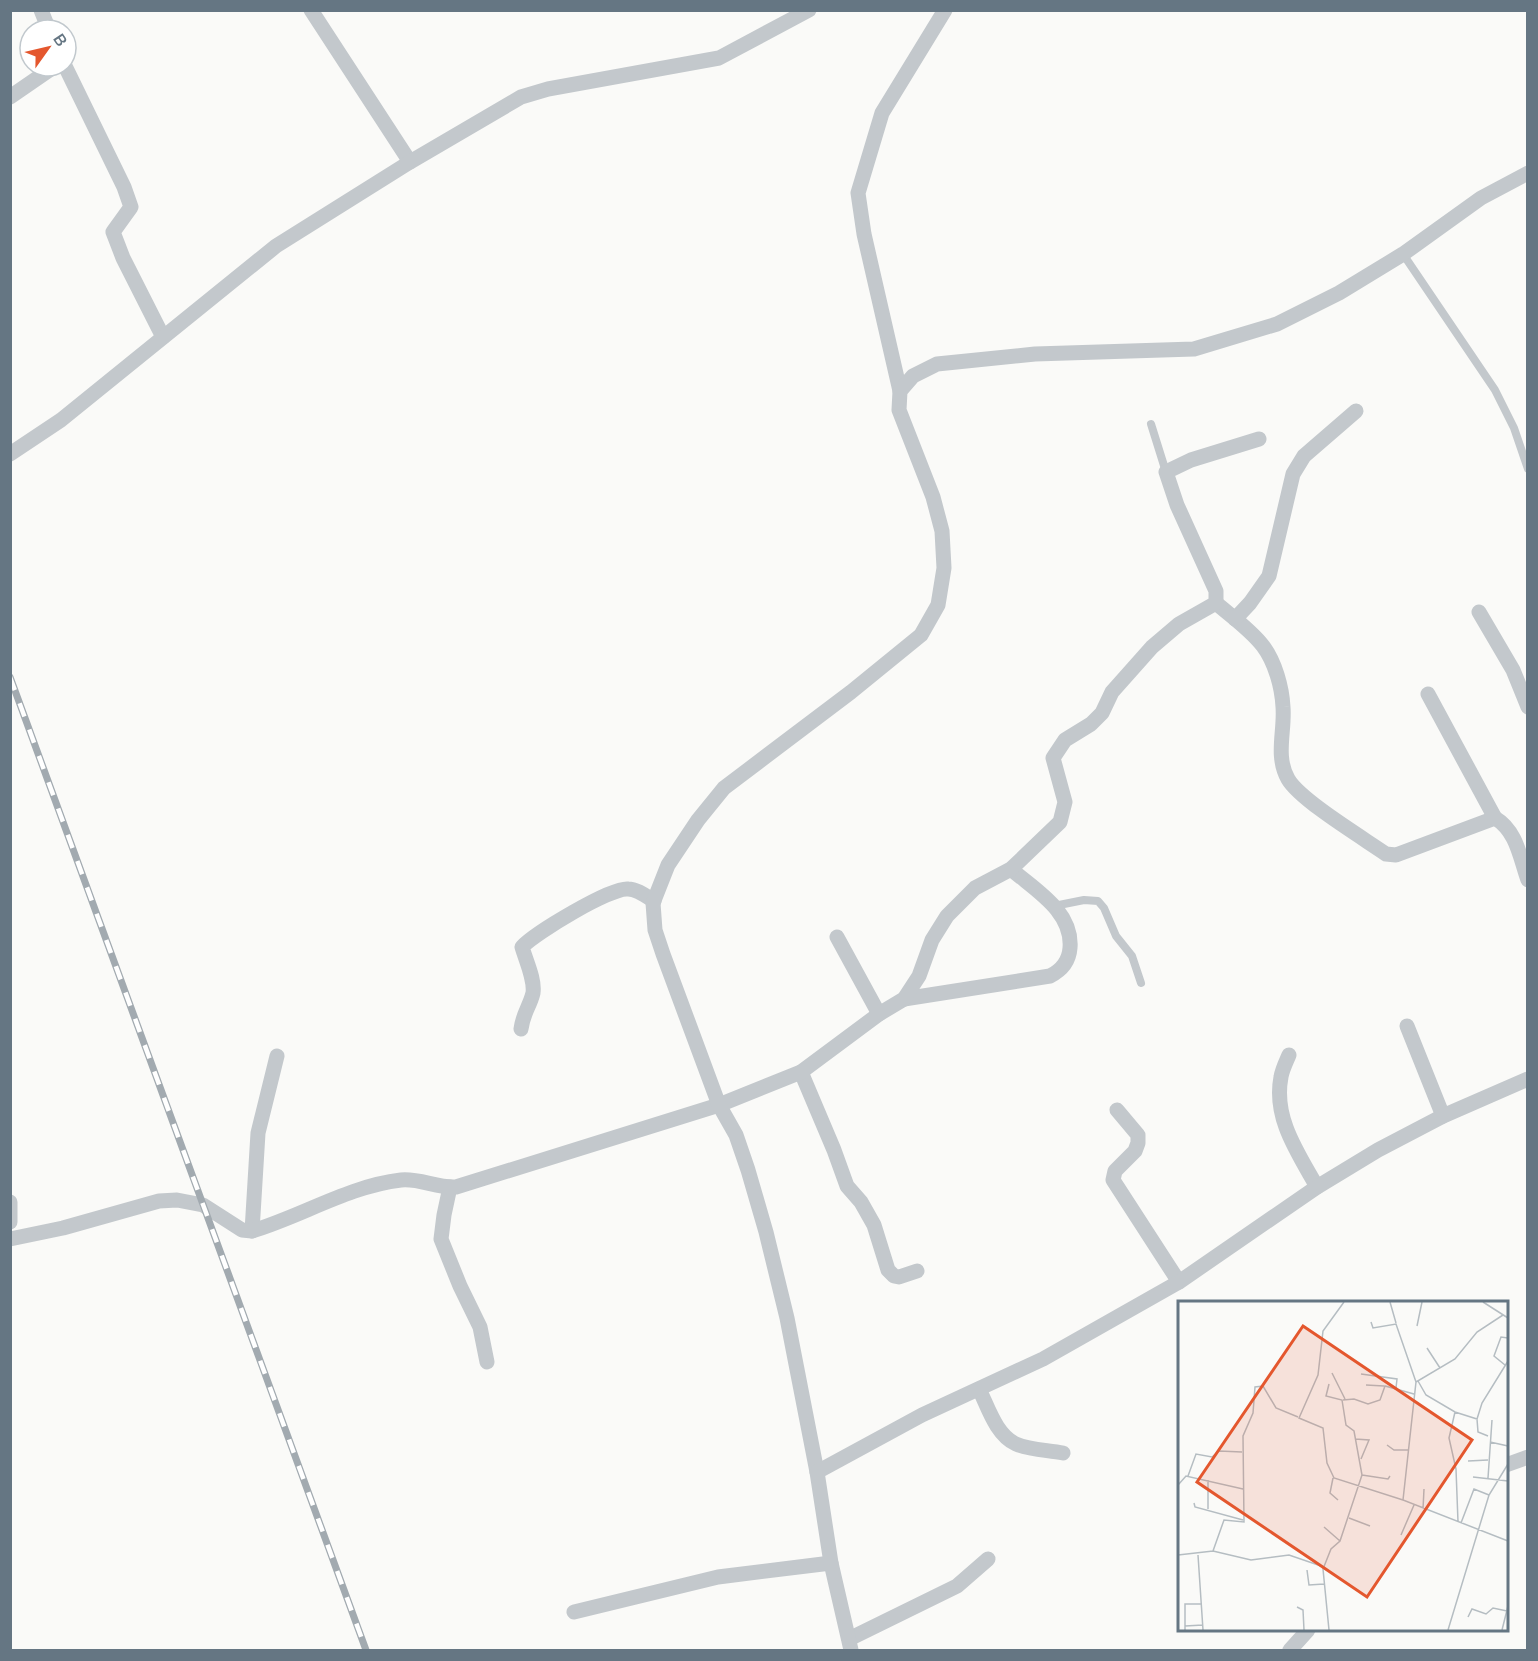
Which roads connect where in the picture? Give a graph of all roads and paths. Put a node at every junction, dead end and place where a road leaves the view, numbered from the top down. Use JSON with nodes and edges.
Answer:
{"nodes":[{"id":1,"x":311,"y":10,"type":"edge"},
{"id":2,"x":809,"y":10,"type":"edge"},
{"id":3,"x":945,"y":10,"type":"edge"},
{"id":4,"x":38,"y":78,"type":"edge"},
{"id":5,"x":71,"y":78,"type":"edge"},
{"id":6,"x":10,"y":97,"type":"edge"},
{"id":7,"x":410,"y":162,"type":"junction"},
{"id":8,"x":1527,"y":173,"type":"edge"},
{"id":9,"x":1403,"y":255,"type":"junction"},
{"id":10,"x":163,"y":338,"type":"junction"},
{"id":11,"x":900,"y":391,"type":"junction"},
{"id":12,"x":1356,"y":411,"type":"dead end"},
{"id":13,"x":1151,"y":424,"type":"dead end"},
{"id":14,"x":1259,"y":439,"type":"dead end"},
{"id":15,"x":10,"y":454,"type":"edge"},
{"id":16,"x":1527,"y":469,"type":"edge"},
{"id":17,"x":1166,"y":472,"type":"junction"},
{"id":18,"x":1216,"y":603,"type":"junction"},
{"id":19,"x":1479,"y":612,"type":"dead end"},
{"id":20,"x":1235,"y":620,"type":"junction"},
{"id":21,"x":1428,"y":694,"type":"dead end"},
{"id":22,"x":1527,"y":706,"type":"edge"},
{"id":23,"x":1495,"y":818,"type":"junction"},
{"id":24,"x":1011,"y":869,"type":"junction"},
{"id":25,"x":1527,"y":880,"type":"edge"},
{"id":26,"x":654,"y":901,"type":"junction"},
{"id":27,"x":1054,"y":906,"type":"junction"},
{"id":28,"x":837,"y":937,"type":"dead end"},
{"id":29,"x":1141,"y":983,"type":"dead end"},
{"id":30,"x":904,"y":999,"type":"junction"},
{"id":31,"x":879,"y":1014,"type":"junction"},
{"id":32,"x":1407,"y":1026,"type":"dead end"},
{"id":33,"x":521,"y":1029,"type":"dead end"},
{"id":34,"x":1289,"y":1055,"type":"dead end"},
{"id":35,"x":277,"y":1056,"type":"dead end"},
{"id":36,"x":801,"y":1072,"type":"junction"},
{"id":37,"x":1527,"y":1079,"type":"edge"},
{"id":38,"x":718,"y":1105,"type":"junction"},
{"id":39,"x":1117,"y":1110,"type":"dead end"},
{"id":40,"x":1443,"y":1116,"type":"junction"},
{"id":41,"x":450,"y":1187,"type":"junction"},
{"id":42,"x":1317,"y":1187,"type":"junction"},
{"id":43,"x":10,"y":1202,"type":"edge"},
{"id":44,"x":10,"y":1222,"type":"edge"},
{"id":45,"x":252,"y":1231,"type":"junction"},
{"id":46,"x":10,"y":1239,"type":"edge"},
{"id":47,"x":917,"y":1270,"type":"dead end"},
{"id":48,"x":1179,"y":1282,"type":"junction"},
{"id":49,"x":487,"y":1362,"type":"dead end"},
{"id":50,"x":979,"y":1389,"type":"junction"},
{"id":51,"x":1063,"y":1453,"type":"dead end"},
{"id":52,"x":1527,"y":1457,"type":"edge"},
{"id":53,"x":1508,"y":1464,"type":"edge"},
{"id":54,"x":817,"y":1472,"type":"junction"},
{"id":55,"x":988,"y":1559,"type":"dead end"},
{"id":56,"x":831,"y":1563,"type":"junction"},
{"id":57,"x":574,"y":1612,"type":"dead end"},
{"id":58,"x":1306,"y":1631,"type":"edge"},
{"id":59,"x":850,"y":1645,"type":"edge"},
{"id":60,"x":1290,"y":1650,"type":"edge"}],
"edges":[{"from":1,"to":7,"type":"street"},
{"from":2,"to":7,"type":"street"},
{"from":3,"to":11,"type":"street"},
{"from":4,"to":6,"type":"street"},
{"from":5,"to":10,"type":"street"},
{"from":7,"to":10,"type":"street"},
{"from":8,"to":9,"type":"street"},
{"from":9,"to":11,"type":"street"},
{"from":9,"to":16,"type":"lane"},
{"from":10,"to":15,"type":"street"},
{"from":11,"to":26,"type":"street"},
{"from":12,"to":20,"type":"street"},
{"from":13,"to":17,"type":"lane"},
{"from":14,"to":17,"type":"street"},
{"from":17,"to":18,"type":"street"},
{"from":18,"to":20,"type":"street"},
{"from":18,"to":24,"type":"street"},
{"from":19,"to":22,"type":"street"},
{"from":20,"to":23,"type":"street"},
{"from":21,"to":23,"type":"street"},
{"from":23,"to":25,"type":"street"},
{"from":24,"to":27,"type":"street"},
{"from":24,"to":30,"type":"street"},
{"from":26,"to":33,"type":"street"},
{"from":26,"to":38,"type":"street"},
{"from":27,"to":29,"type":"lane"},
{"from":27,"to":30,"type":"street"},
{"from":28,"to":31,"type":"street"},
{"from":30,"to":31,"type":"street"},
{"from":31,"to":36,"type":"street"},
{"from":32,"to":40,"type":"street"},
{"from":34,"to":42,"type":"street"},
{"from":35,"to":45,"type":"street"},
{"from":36,"to":38,"type":"street"},
{"from":36,"to":47,"type":"street"},
{"from":37,"to":40,"type":"street"},
{"from":38,"to":41,"type":"street"},
{"from":38,"to":54,"type":"street"},
{"from":39,"to":48,"type":"street"},
{"from":40,"to":42,"type":"street"},
{"from":41,"to":45,"type":"street"},
{"from":41,"to":49,"type":"street"},
{"from":42,"to":48,"type":"street"},
{"from":43,"to":44,"type":"street"},
{"from":45,"to":46,"type":"street"},
{"from":48,"to":50,"type":"street"},
{"from":50,"to":51,"type":"street"},
{"from":50,"to":54,"type":"street"},
{"from":52,"to":53,"type":"street"},
{"from":54,"to":56,"type":"street"},
{"from":55,"to":59,"type":"street"},
{"from":56,"to":57,"type":"street"},
{"from":56,"to":59,"type":"street"},
{"from":58,"to":60,"type":"street"}]}
